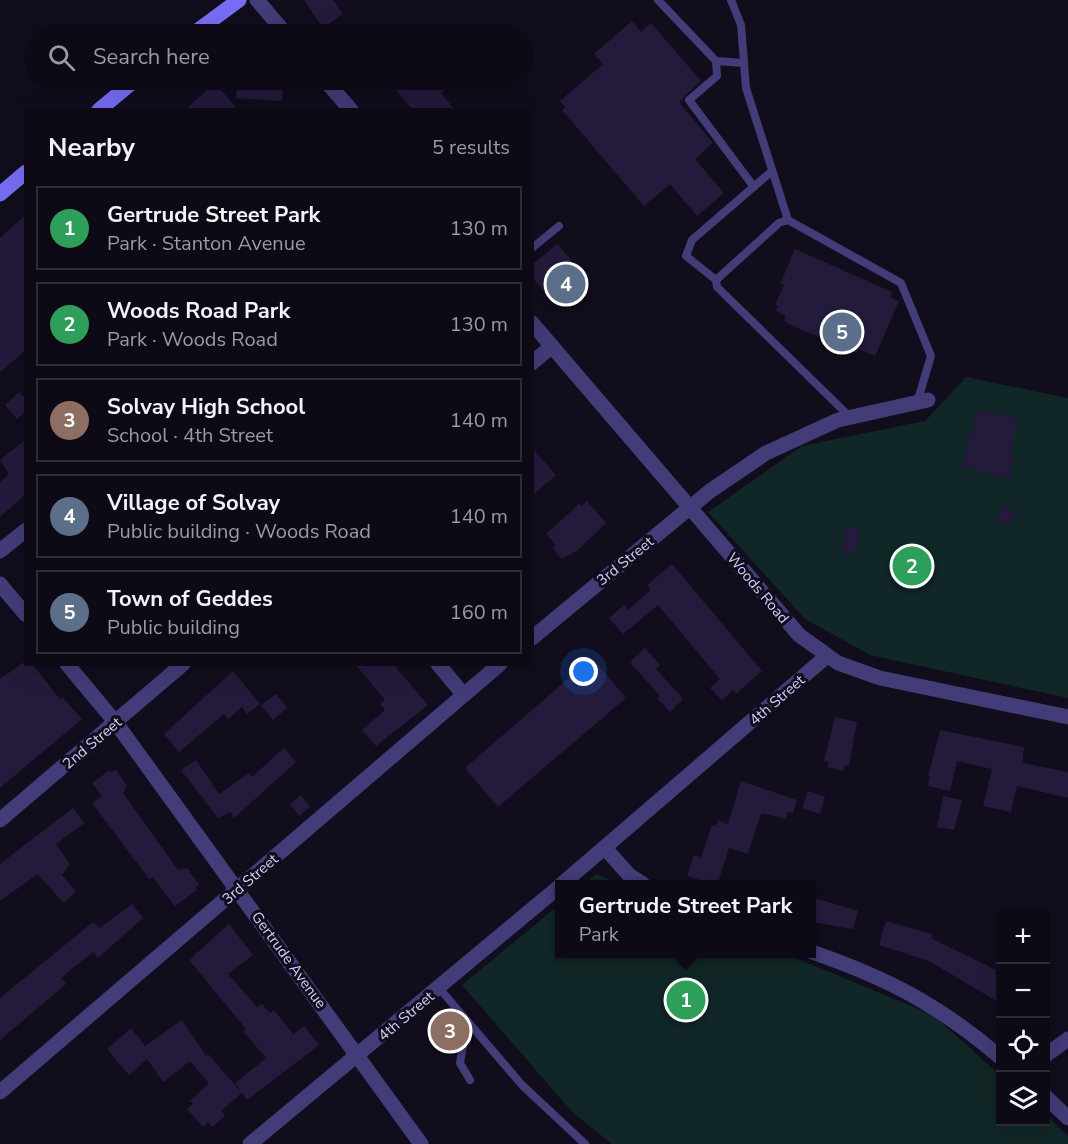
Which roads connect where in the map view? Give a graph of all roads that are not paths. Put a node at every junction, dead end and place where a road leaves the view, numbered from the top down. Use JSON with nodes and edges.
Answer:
{"nodes":[{"id":1,"x":239,"y":0,"type":"edge"},
{"id":2,"x":256,"y":0,"type":"edge"},
{"id":3,"x":658,"y":0,"type":"edge"},
{"id":4,"x":731,"y":0,"type":"edge"},
{"id":5,"x":207,"y":24,"type":"edge"},
{"id":6,"x":277,"y":24,"type":"edge"},
{"id":7,"x":716,"y":61,"type":"junction"},
{"id":8,"x":744,"y":63,"type":"junction"},
{"id":9,"x":123,"y":90,"type":"edge"},
{"id":10,"x":334,"y":90,"type":"edge"},
{"id":11,"x":101,"y":108,"type":"edge"},
{"id":12,"x":349,"y":108,"type":"edge"},
{"id":13,"x":772,"y":171,"type":"junction"},
{"id":14,"x":24,"y":174,"type":"edge"},
{"id":15,"x":753,"y":188,"type":"junction"},
{"id":16,"x":0,"y":194,"type":"edge"},
{"id":17,"x":788,"y":220,"type":"junction"},
{"id":18,"x":559,"y":226,"type":"dead end"},
{"id":19,"x":534,"y":247,"type":"edge"},
{"id":20,"x":716,"y":280,"type":"junction"},
{"id":21,"x":534,"y":325,"type":"edge"},
{"id":22,"x":552,"y":346,"type":"junction"},
{"id":23,"x":534,"y":361,"type":"edge"},
{"id":24,"x":923,"y":401,"type":"joint"},
{"id":25,"x":850,"y":418,"type":"junction"},
{"id":26,"x":690,"y":508,"type":"junction"},
{"id":27,"x":24,"y":532,"type":"edge"},
{"id":28,"x":0,"y":551,"type":"edge"},
{"id":29,"x":0,"y":584,"type":"edge"},
{"id":30,"x":24,"y":613,"type":"edge"},
{"id":31,"x":534,"y":636,"type":"edge"},
{"id":32,"x":827,"y":656,"type":"junction"},
{"id":33,"x":69,"y":666,"type":"edge"},
{"id":34,"x":181,"y":666,"type":"edge"},
{"id":35,"x":440,"y":666,"type":"edge"},
{"id":36,"x":498,"y":666,"type":"edge"},
{"id":37,"x":463,"y":694,"type":"junction"},
{"id":38,"x":1068,"y":717,"type":"edge"},
{"id":39,"x":116,"y":723,"type":"junction"},
{"id":40,"x":0,"y":820,"type":"edge"},
{"id":41,"x":605,"y":849,"type":"junction"},
{"id":42,"x":568,"y":880,"type":"edge"},
{"id":43,"x":637,"y":880,"type":"edge"},
{"id":44,"x":238,"y":890,"type":"junction"},
{"id":45,"x":555,"y":891,"type":"edge"},
{"id":46,"x":816,"y":953,"type":"edge"},
{"id":47,"x":439,"y":988,"type":"junction"},
{"id":48,"x":467,"y":1022,"type":"junction"},
{"id":49,"x":1068,"y":1039,"type":"edge"},
{"id":50,"x":1050,"y":1052,"type":"edge"},
{"id":51,"x":996,"y":1054,"type":"edge"},
{"id":52,"x":358,"y":1057,"type":"junction"},
{"id":53,"x":470,"y":1080,"type":"dead end"},
{"id":54,"x":0,"y":1092,"type":"edge"},
{"id":55,"x":1050,"y":1101,"type":"edge"},
{"id":56,"x":1068,"y":1118,"type":"edge"},
{"id":57,"x":250,"y":1144,"type":"edge"},
{"id":58,"x":421,"y":1144,"type":"edge"},
{"id":59,"x":585,"y":1144,"type":"edge"}],
"edges":[{"from":1,"to":5,"type":"main road"},
{"from":2,"to":6,"type":"street"},
{"from":3,"to":7,"type":"lane"},
{"from":4,"to":8,"type":"lane"},
{"from":7,"to":8,"type":"lane"},
{"from":7,"to":15,"type":"lane"},
{"from":8,"to":13,"type":"lane"},
{"from":9,"to":11,"type":"main road"},
{"from":10,"to":12,"type":"street"},
{"from":13,"to":15,"type":"lane"},
{"from":13,"to":17,"type":"lane"},
{"from":14,"to":16,"type":"main road"},
{"from":15,"to":20,"type":"lane"},
{"from":17,"to":20,"type":"lane"},
{"from":17,"to":24,"type":"lane"},
{"from":18,"to":19,"type":"lane"},
{"from":20,"to":25,"type":"lane"},
{"from":21,"to":22,"type":"street","name":"Woods Road"},
{"from":22,"to":23,"type":"street"},
{"from":22,"to":26,"type":"street","name":"Woods Road"},
{"from":24,"to":25,"type":"street","name":"3rd Street"},
{"from":25,"to":26,"type":"street","name":"3rd Street"},
{"from":26,"to":31,"type":"street","name":"3rd Street"},
{"from":26,"to":32,"type":"street","name":"Woods Road"},
{"from":27,"to":28,"type":"street"},
{"from":29,"to":30,"type":"street"},
{"from":32,"to":38,"type":"street","name":"Woods Road"},
{"from":32,"to":41,"type":"street","name":"4th Street"},
{"from":33,"to":39,"type":"street","name":"Gertrude Avenue"},
{"from":34,"to":39,"type":"street","name":"2nd Street"},
{"from":35,"to":37,"type":"street"},
{"from":36,"to":37,"type":"street","name":"3rd Street"},
{"from":37,"to":44,"type":"street","name":"3rd Street"},
{"from":39,"to":40,"type":"street","name":"2nd Street"},
{"from":39,"to":44,"type":"street","name":"Gertrude Avenue"},
{"from":41,"to":42,"type":"street","name":"4th Street"},
{"from":41,"to":43,"type":"street"},
{"from":44,"to":52,"type":"street","name":"Gertrude Avenue"},
{"from":44,"to":54,"type":"street","name":"3rd Street"},
{"from":45,"to":47,"type":"street","name":"4th Street"},
{"from":46,"to":51,"type":"street"},
{"from":47,"to":48,"type":"lane"},
{"from":47,"to":52,"type":"street","name":"4th Street"},
{"from":48,"to":53,"type":"lane"},
{"from":48,"to":59,"type":"lane"},
{"from":49,"to":50,"type":"street"},
{"from":52,"to":57,"type":"street","name":"4th Street"},
{"from":52,"to":58,"type":"street","name":"Gertrude Avenue"},
{"from":55,"to":56,"type":"street"}]}
